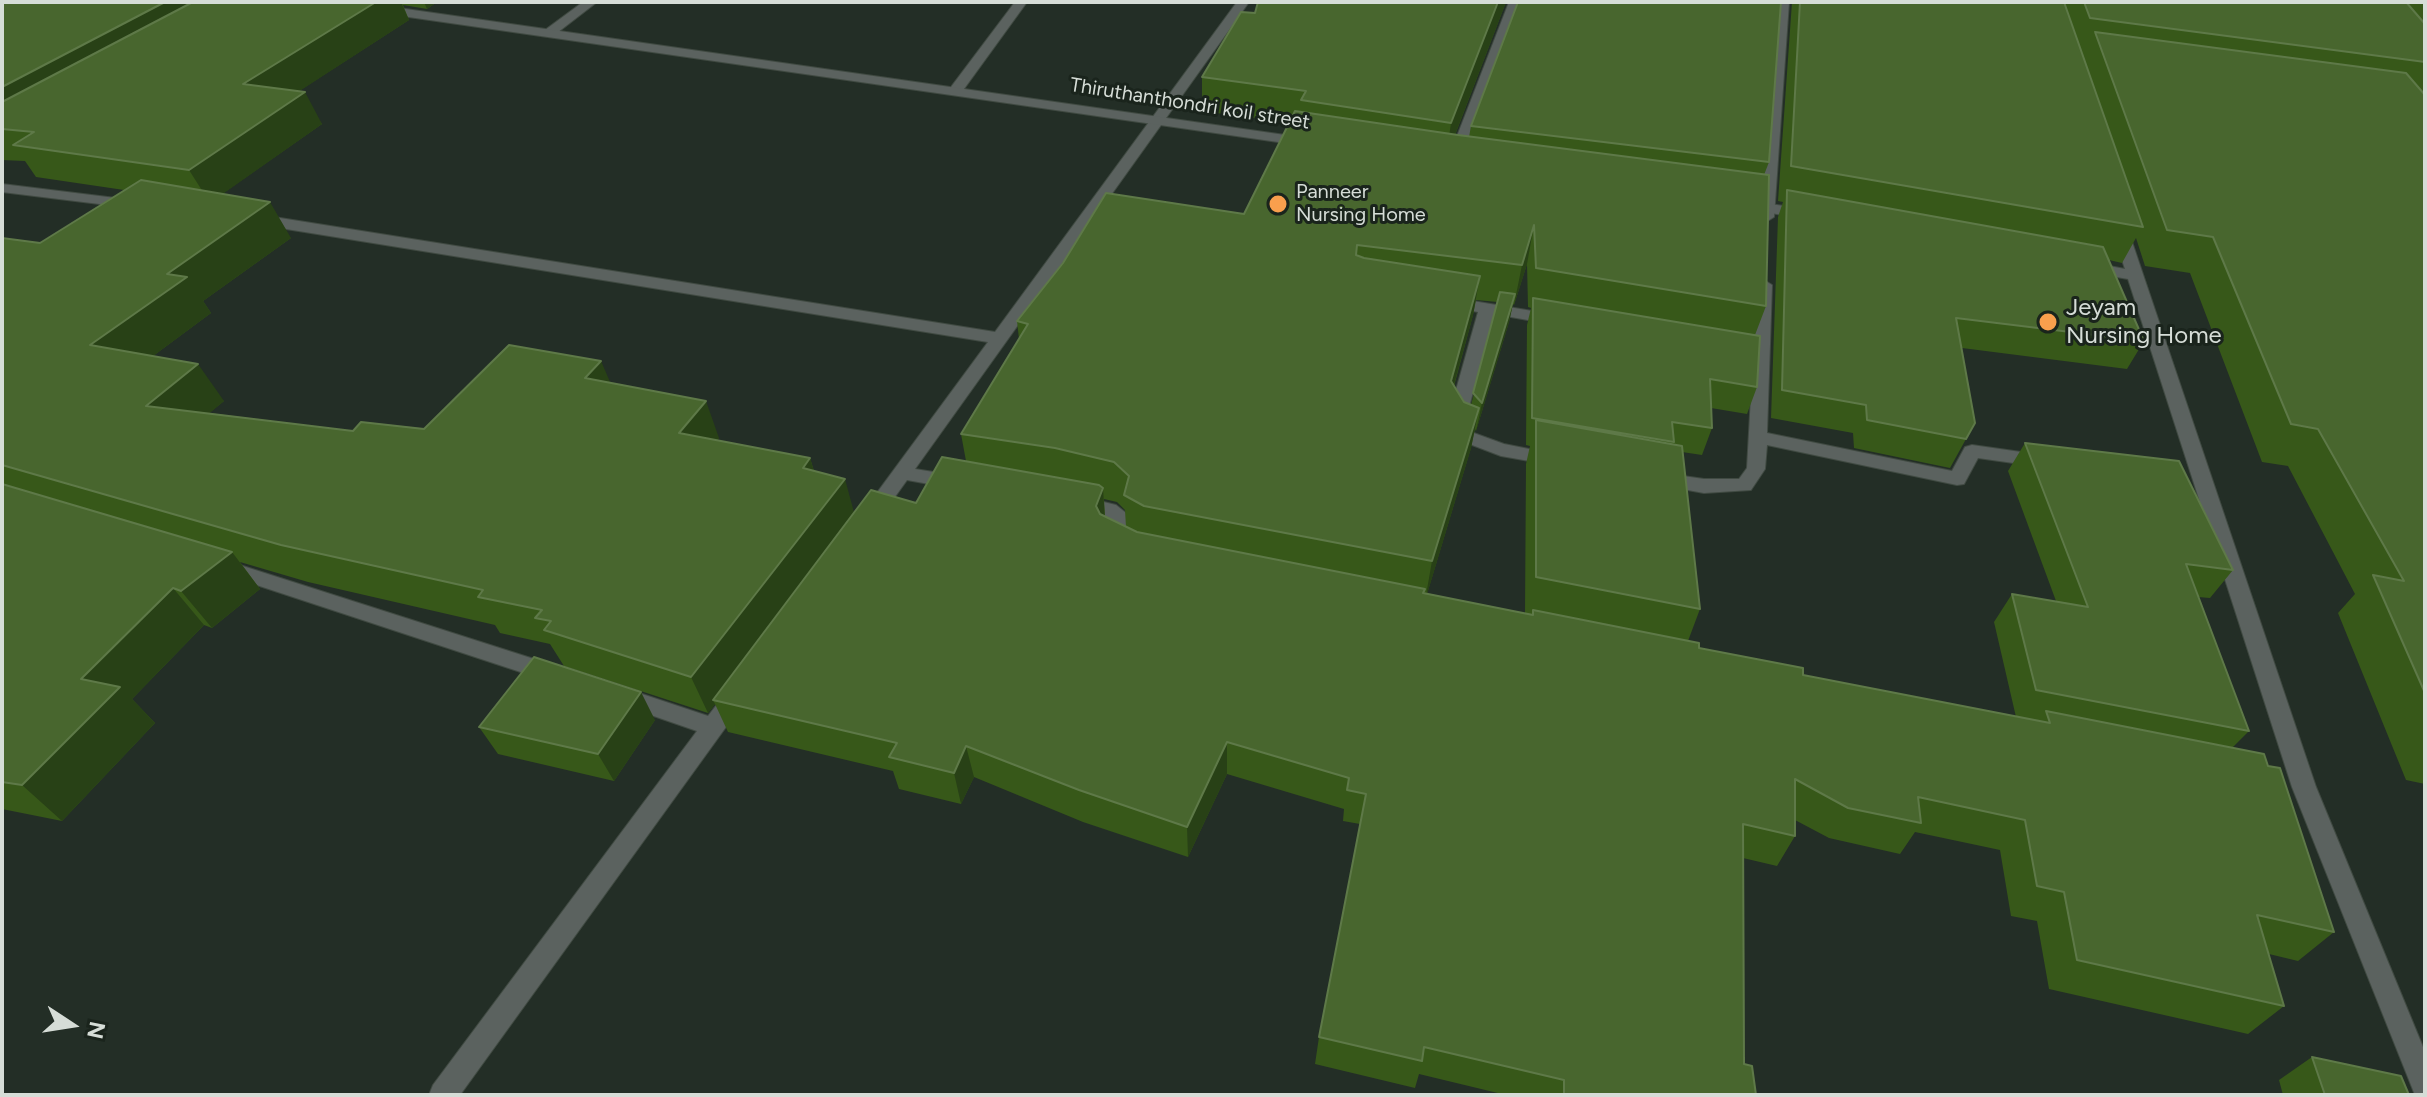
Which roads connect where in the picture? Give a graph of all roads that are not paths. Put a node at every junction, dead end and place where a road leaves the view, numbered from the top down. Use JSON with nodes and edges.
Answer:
{"nodes":[{"id":1,"x":332,"y":2,"type":"edge"},
{"id":2,"x":591,"y":2,"type":"edge"},
{"id":3,"x":1021,"y":2,"type":"edge"},
{"id":4,"x":1243,"y":2,"type":"edge"},
{"id":5,"x":1515,"y":2,"type":"edge"},
{"id":6,"x":1783,"y":2,"type":"edge"},
{"id":7,"x":549,"y":33,"type":"junction"},
{"id":8,"x":956,"y":90,"type":"junction"},
{"id":9,"x":1158,"y":119,"type":"junction"},
{"id":10,"x":1329,"y":146,"type":"edge"},
{"id":11,"x":1437,"y":163,"type":"edge"},
{"id":12,"x":1453,"y":166,"type":"junction"},
{"id":13,"x":1468,"y":168,"type":"edge"},
{"id":14,"x":2,"y":188,"type":"edge"},
{"id":15,"x":1720,"y":201,"type":"edge"},
{"id":16,"x":2111,"y":203,"type":"edge"},
{"id":17,"x":155,"y":207,"type":"edge"},
{"id":18,"x":1767,"y":207,"type":"junction"},
{"id":19,"x":231,"y":216,"type":"edge"},
{"id":20,"x":1813,"y":216,"type":"edge"},
{"id":21,"x":1766,"y":237,"type":"edge"},
{"id":22,"x":2073,"y":264,"type":"edge"},
{"id":23,"x":1765,"y":267,"type":"edge"},
{"id":24,"x":2134,"y":275,"type":"junction"},
{"id":25,"x":1424,"y":298,"type":"edge"},
{"id":26,"x":1487,"y":308,"type":"junction"},
{"id":27,"x":1579,"y":324,"type":"edge"},
{"id":28,"x":998,"y":338,"type":"junction"},
{"id":29,"x":1716,"y":348,"type":"edge"},
{"id":30,"x":1762,"y":356,"type":"junction"},
{"id":31,"x":1757,"y":437,"type":"junction"},
{"id":32,"x":1564,"y":461,"type":"edge"},
{"id":33,"x":2065,"y":465,"type":"edge"},
{"id":34,"x":902,"y":473,"type":"junction"},
{"id":35,"x":1642,"y":475,"type":"edge"},
{"id":36,"x":981,"y":486,"type":"edge"},
{"id":37,"x":1059,"y":498,"type":"edge"},
{"id":38,"x":855,"y":537,"type":"edge"},
{"id":39,"x":1140,"y":555,"type":"edge"},
{"id":40,"x":206,"y":561,"type":"edge"},
{"id":41,"x":751,"y":676,"type":"edge"},
{"id":42,"x":578,"y":682,"type":"edge"},
{"id":43,"x":608,"y":692,"type":"edge"},
{"id":44,"x":713,"y":727,"type":"junction"},
{"id":45,"x":2273,"y":781,"type":"edge"},
{"id":46,"x":2304,"y":787,"type":"junction"},
{"id":47,"x":2425,"y":1086,"type":"edge"},
{"id":48,"x":443,"y":1095,"type":"edge"}],
"edges":[{"from":1,"to":7,"type":"street","name":"Thiruthanthondri koil street"},
{"from":2,"to":7,"type":"street"},
{"from":3,"to":8,"type":"street"},
{"from":4,"to":9,"type":"street"},
{"from":5,"to":12,"type":"street"},
{"from":6,"to":18,"type":"street"},
{"from":7,"to":8,"type":"street","name":"Thiruthanthondri koil street"},
{"from":8,"to":9,"type":"street","name":"Thiruthanthondri koil street"},
{"from":9,"to":10,"type":"street","name":"Thiruthanthondri koil street"},
{"from":9,"to":28,"type":"street"},
{"from":11,"to":12,"type":"street"},
{"from":12,"to":13,"type":"street"},
{"from":14,"to":17,"type":"street"},
{"from":15,"to":18,"type":"street"},
{"from":16,"to":24,"type":"street"},
{"from":18,"to":20,"type":"street"},
{"from":18,"to":21,"type":"street"},
{"from":19,"to":28,"type":"street"},
{"from":22,"to":24,"type":"street"},
{"from":23,"to":30,"type":"street"},
{"from":24,"to":46,"type":"street"},
{"from":25,"to":26,"type":"street"},
{"from":26,"to":27,"type":"street"},
{"from":26,"to":32,"type":"street"},
{"from":28,"to":34,"type":"street"},
{"from":29,"to":30,"type":"street"},
{"from":30,"to":31,"type":"street"},
{"from":31,"to":33,"type":"street"},
{"from":31,"to":35,"type":"street"},
{"from":34,"to":36,"type":"street"},
{"from":34,"to":38,"type":"street"},
{"from":37,"to":39,"type":"street"},
{"from":40,"to":42,"type":"street"},
{"from":41,"to":44,"type":"street"},
{"from":43,"to":44,"type":"street"},
{"from":44,"to":48,"type":"street"},
{"from":45,"to":46,"type":"street"},
{"from":46,"to":47,"type":"street"}]}
